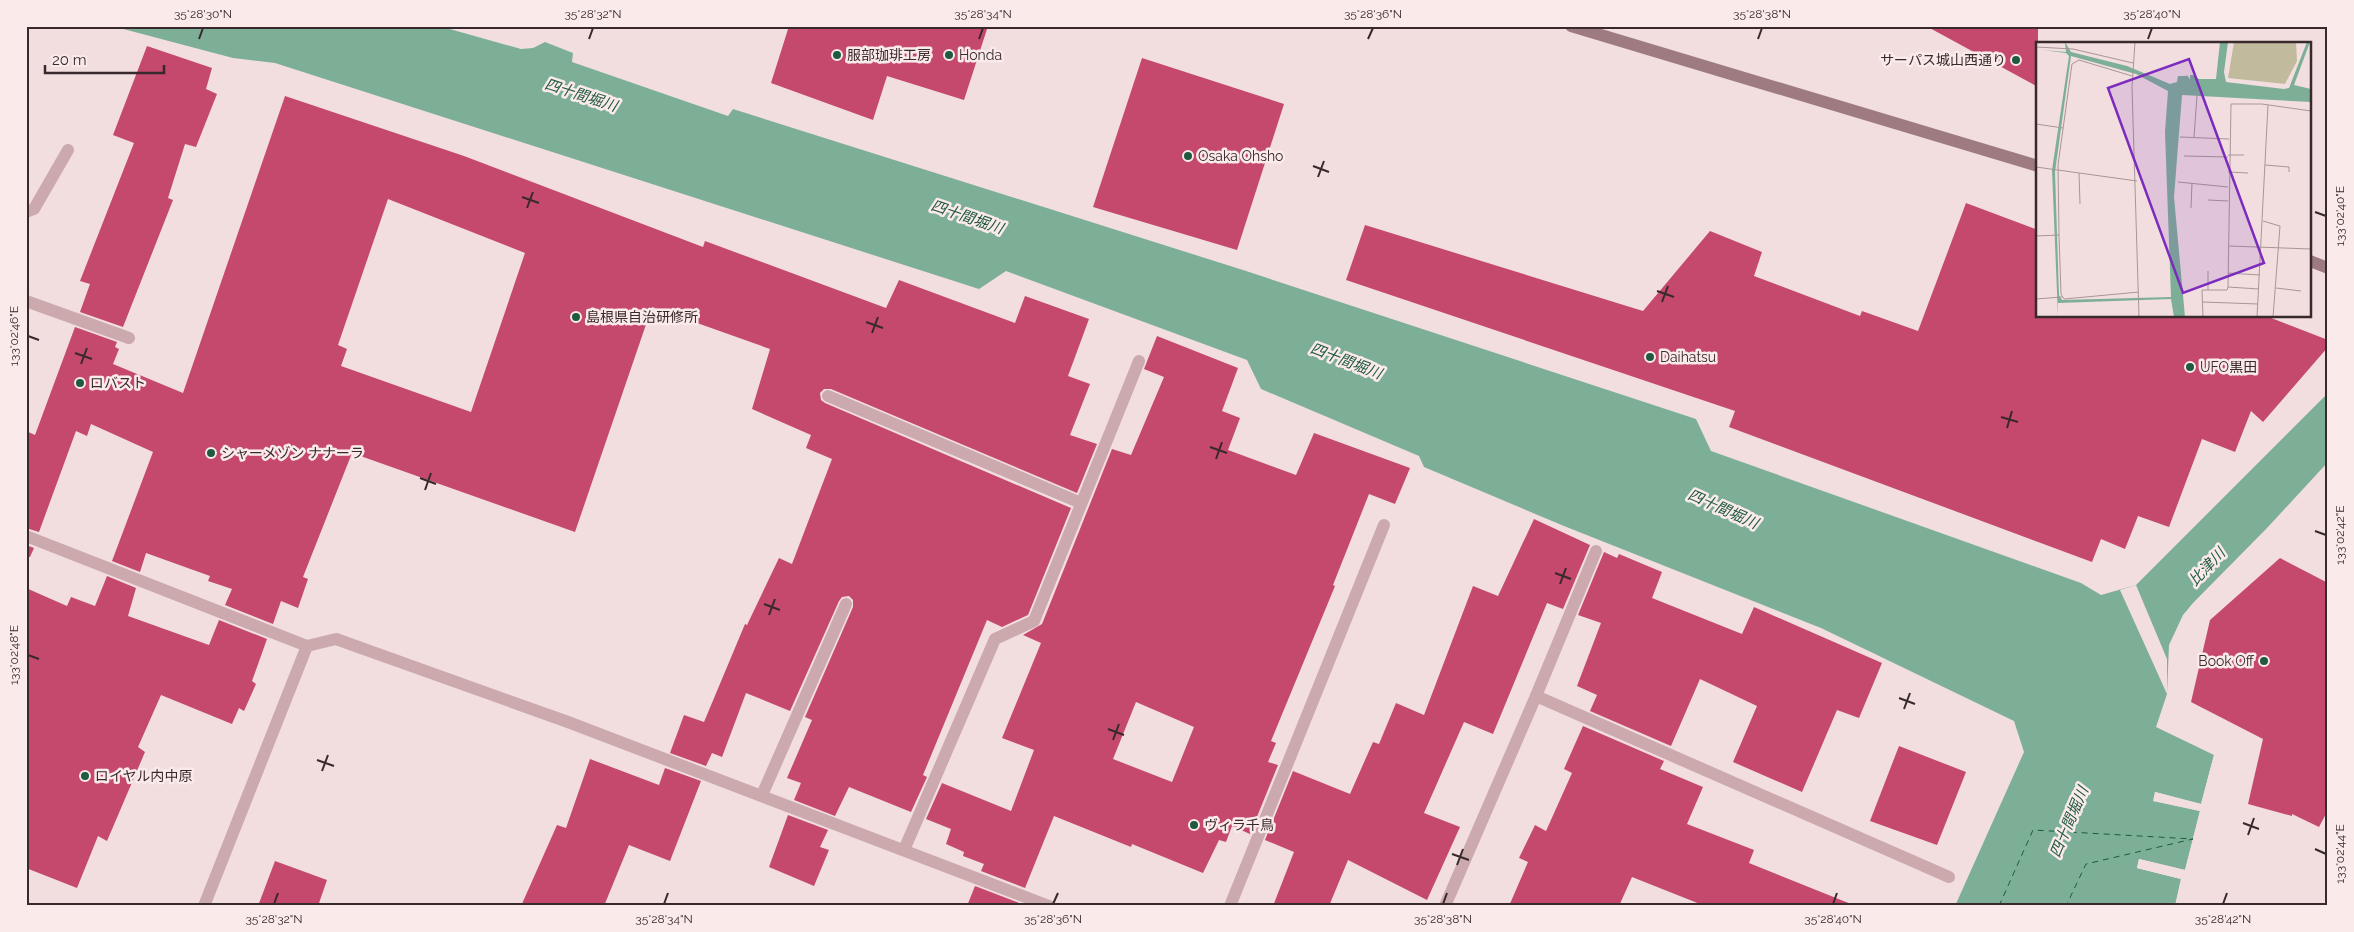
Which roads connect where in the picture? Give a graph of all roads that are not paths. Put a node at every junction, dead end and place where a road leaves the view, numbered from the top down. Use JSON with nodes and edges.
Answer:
{"nodes":[{"id":1,"x":1570,"y":26,"type":"edge"},
{"id":2,"x":68,"y":150,"type":"dead end"},
{"id":3,"x":2036,"y":165,"type":"edge"},
{"id":4,"x":26,"y":212,"type":"edge"},
{"id":5,"x":2312,"y":262,"type":"edge"},
{"id":6,"x":2328,"y":268,"type":"edge"},
{"id":7,"x":26,"y":301,"type":"edge"},
{"id":8,"x":130,"y":338,"type":"dead end"},
{"id":9,"x":1139,"y":361,"type":"dead end"},
{"id":10,"x":828,"y":396,"type":"dead end"},
{"id":11,"x":1081,"y":503,"type":"junction"},
{"id":12,"x":1384,"y":525,"type":"dead end"},
{"id":13,"x":27,"y":537,"type":"edge"},
{"id":14,"x":1596,"y":551,"type":"dead end"},
{"id":15,"x":846,"y":604,"type":"dead end"},
{"id":16,"x":307,"y":646,"type":"junction"},
{"id":17,"x":1536,"y":696,"type":"junction"},
{"id":18,"x":762,"y":795,"type":"junction"},
{"id":19,"x":904,"y":850,"type":"junction"},
{"id":20,"x":1949,"y":877,"type":"dead end"},
{"id":21,"x":204,"y":906,"type":"edge"},
{"id":22,"x":1049,"y":906,"type":"edge"},
{"id":23,"x":1230,"y":906,"type":"edge"},
{"id":24,"x":1445,"y":906,"type":"edge"}],
"edges":[{"from":1,"to":3,"type":"street"},
{"from":2,"to":4,"type":"street"},
{"from":5,"to":6,"type":"street"},
{"from":7,"to":8,"type":"street"},
{"from":9,"to":11,"type":"street"},
{"from":10,"to":11,"type":"street"},
{"from":11,"to":19,"type":"street"},
{"from":12,"to":23,"type":"street"},
{"from":13,"to":16,"type":"street"},
{"from":14,"to":17,"type":"street"},
{"from":15,"to":18,"type":"street"},
{"from":16,"to":18,"type":"street"},
{"from":16,"to":21,"type":"street"},
{"from":17,"to":20,"type":"street"},
{"from":17,"to":24,"type":"street"},
{"from":18,"to":19,"type":"street"},
{"from":19,"to":22,"type":"street"}]}
